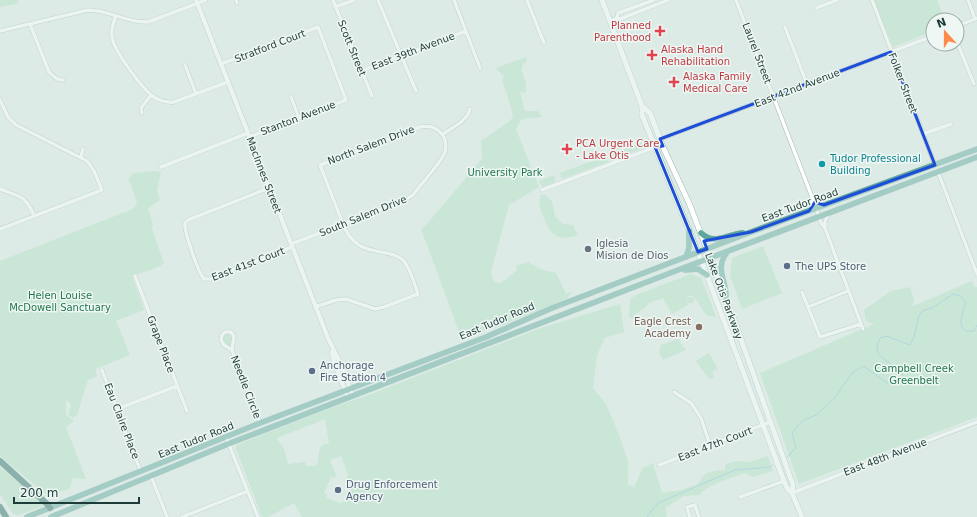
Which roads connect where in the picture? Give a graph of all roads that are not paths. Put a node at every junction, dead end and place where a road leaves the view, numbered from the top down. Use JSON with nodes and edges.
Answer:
{"nodes":[{"id":1,"x":206,"y":0,"type":"edge"},
{"id":2,"x":333,"y":0,"type":"edge"},
{"id":3,"x":354,"y":0,"type":"edge"},
{"id":4,"x":378,"y":0,"type":"edge"},
{"id":5,"x":454,"y":0,"type":"edge"},
{"id":6,"x":527,"y":0,"type":"edge"},
{"id":7,"x":602,"y":0,"type":"edge"},
{"id":8,"x":654,"y":0,"type":"edge"},
{"id":9,"x":668,"y":0,"type":"edge"},
{"id":10,"x":736,"y":0,"type":"edge"},
{"id":11,"x":837,"y":0,"type":"edge"},
{"id":12,"x":872,"y":0,"type":"edge"},
{"id":13,"x":968,"y":0,"type":"edge"},
{"id":14,"x":197,"y":1,"type":"edge"},
{"id":15,"x":336,"y":7,"type":"junction"},
{"id":16,"x":816,"y":8,"type":"dead end"},
{"id":17,"x":116,"y":16,"type":"junction"},
{"id":18,"x":617,"y":18,"type":"junction"},
{"id":19,"x":976,"y":19,"type":"edge"},
{"id":20,"x":610,"y":21,"type":"junction"},
{"id":21,"x":965,"y":23,"type":"edge"},
{"id":22,"x":30,"y":24,"type":"junction"},
{"id":23,"x":785,"y":27,"type":"dead end"},
{"id":24,"x":0,"y":31,"type":"edge"},
{"id":25,"x":466,"y":31,"type":"junction"},
{"id":26,"x":925,"y":39,"type":"edge"},
{"id":27,"x":544,"y":43,"type":"dead end"},
{"id":28,"x":891,"y":52,"type":"junction"},
{"id":29,"x":961,"y":52,"type":"edge"},
{"id":30,"x":400,"y":55,"type":"junction"},
{"id":31,"x":222,"y":64,"type":"junction"},
{"id":32,"x":186,"y":66,"type":"dead end"},
{"id":33,"x":480,"y":68,"type":"dead end"},
{"id":34,"x":361,"y":70,"type":"junction"},
{"id":35,"x":63,"y":80,"type":"dead end"},
{"id":36,"x":228,"y":82,"type":"junction"},
{"id":37,"x":807,"y":84,"type":"junction"},
{"id":38,"x":974,"y":84,"type":"dead end"},
{"id":39,"x":416,"y":91,"type":"dead end"},
{"id":40,"x":196,"y":94,"type":"junction"},
{"id":41,"x":151,"y":95,"type":"junction"},
{"id":42,"x":372,"y":96,"type":"dead end"},
{"id":43,"x":774,"y":96,"type":"junction"},
{"id":44,"x":291,"y":97,"type":"dead end"},
{"id":45,"x":0,"y":100,"type":"edge"},
{"id":46,"x":346,"y":100,"type":"joint"},
{"id":47,"x":642,"y":106,"type":"junction"},
{"id":48,"x":470,"y":109,"type":"dead end"},
{"id":49,"x":142,"y":113,"type":"dead end"},
{"id":50,"x":642,"y":114,"type":"junction"},
{"id":51,"x":299,"y":118,"type":"junction"},
{"id":52,"x":950,"y":124,"type":"dead end"},
{"id":53,"x":443,"y":134,"type":"junction"},
{"id":54,"x":923,"y":134,"type":"junction"},
{"id":55,"x":249,"y":135,"type":"junction"},
{"id":56,"x":660,"y":139,"type":"junction"},
{"id":57,"x":655,"y":147,"type":"junction"},
{"id":58,"x":84,"y":149,"type":"dead end"},
{"id":59,"x":977,"y":149,"type":"edge"},
{"id":60,"x":81,"y":157,"type":"junction"},
{"id":61,"x":955,"y":157,"type":"junction"},
{"id":62,"x":977,"y":157,"type":"edge"},
{"id":63,"x":935,"y":165,"type":"junction"},
{"id":64,"x":672,"y":166,"type":"junction"},
{"id":65,"x":161,"y":167,"type":"dead end"},
{"id":66,"x":938,"y":172,"type":"junction"},
{"id":67,"x":920,"y":179,"type":"junction"},
{"id":68,"x":270,"y":188,"type":"junction"},
{"id":69,"x":0,"y":189,"type":"edge"},
{"id":70,"x":542,"y":190,"type":"dead end"},
{"id":71,"x":812,"y":197,"type":"junction"},
{"id":72,"x":824,"y":206,"type":"junction"},
{"id":73,"x":816,"y":208,"type":"junction"},
{"id":74,"x":809,"y":211,"type":"junction"},
{"id":75,"x":829,"y":213,"type":"junction"},
{"id":76,"x":34,"y":216,"type":"junction"},
{"id":77,"x":819,"y":217,"type":"junction"},
{"id":78,"x":343,"y":224,"type":"junction"},
{"id":79,"x":825,"y":228,"type":"junction"},
{"id":80,"x":0,"y":229,"type":"edge"},
{"id":81,"x":689,"y":230,"type":"junction"},
{"id":82,"x":751,"y":232,"type":"junction"},
{"id":83,"x":701,"y":233,"type":"junction"},
{"id":84,"x":291,"y":246,"type":"junction"},
{"id":85,"x":707,"y":249,"type":"junction"},
{"id":86,"x":698,"y":252,"type":"junction"},
{"id":87,"x":727,"y":252,"type":"junction"},
{"id":88,"x":685,"y":257,"type":"junction"},
{"id":89,"x":710,"y":258,"type":"junction"},
{"id":90,"x":701,"y":262,"type":"junction"},
{"id":91,"x":678,"y":270,"type":"junction"},
{"id":92,"x":977,"y":274,"type":"edge"},
{"id":93,"x":707,"y":275,"type":"junction"},
{"id":94,"x":135,"y":276,"type":"dead end"},
{"id":95,"x":848,"y":291,"type":"junction"},
{"id":96,"x":802,"y":292,"type":"dead end"},
{"id":97,"x":726,"y":299,"type":"junction"},
{"id":98,"x":316,"y":307,"type":"junction"},
{"id":99,"x":808,"y":307,"type":"junction"},
{"id":100,"x":861,"y":324,"type":"junction"},
{"id":101,"x":863,"y":329,"type":"dead end"},
{"id":102,"x":232,"y":350,"type":"junction"},
{"id":103,"x":102,"y":370,"type":"dead end"},
{"id":104,"x":178,"y":386,"type":"junction"},
{"id":105,"x":348,"y":390,"type":"junction"},
{"id":106,"x":674,"y":392,"type":"dead end"},
{"id":107,"x":350,"y":397,"type":"junction"},
{"id":108,"x":117,"y":409,"type":"junction"},
{"id":109,"x":187,"y":411,"type":"dead end"},
{"id":110,"x":770,"y":422,"type":"junction"},
{"id":111,"x":977,"y":422,"type":"edge"},
{"id":112,"x":260,"y":423,"type":"junction"},
{"id":113,"x":763,"y":425,"type":"junction"},
{"id":114,"x":226,"y":437,"type":"junction"},
{"id":115,"x":228,"y":444,"type":"junction"},
{"id":116,"x":710,"y":445,"type":"junction"},
{"id":117,"x":0,"y":461,"type":"edge"},
{"id":118,"x":659,"y":465,"type":"dead end"},
{"id":119,"x":141,"y":472,"type":"junction"},
{"id":120,"x":151,"y":476,"type":"junction"},
{"id":121,"x":784,"y":480,"type":"junction"},
{"id":122,"x":248,"y":491,"type":"junction"},
{"id":123,"x":792,"y":493,"type":"junction"},
{"id":124,"x":740,"y":497,"type":"dead end"},
{"id":125,"x":0,"y":507,"type":"edge"},
{"id":126,"x":50,"y":508,"type":"junction"},
{"id":127,"x":6,"y":517,"type":"edge"},
{"id":128,"x":27,"y":517,"type":"edge"},
{"id":129,"x":52,"y":517,"type":"edge"},
{"id":130,"x":168,"y":517,"type":"edge"},
{"id":131,"x":182,"y":517,"type":"edge"},
{"id":132,"x":258,"y":517,"type":"edge"},
{"id":133,"x":690,"y":517,"type":"edge"},
{"id":134,"x":699,"y":517,"type":"edge"},
{"id":135,"x":802,"y":517,"type":"edge"}],
"edges":[{"from":1,"to":14,"type":"street"},
{"from":2,"to":15,"type":"street","name":"Scott Street"},
{"from":3,"to":15,"type":"street"},
{"from":4,"to":30,"type":"street"},
{"from":5,"to":25,"type":"street"},
{"from":6,"to":27,"type":"street"},
{"from":7,"to":20,"type":"main road","name":"Lake Otis Parkway"},
{"from":8,"to":18,"type":"street"},
{"from":9,"to":18,"type":"street"},
{"from":10,"to":43,"type":"street","name":"Laurel Street"},
{"from":11,"to":16,"type":"street"},
{"from":12,"to":28,"type":"street","name":"Folker Street"},
{"from":13,"to":19,"type":"street"},
{"from":14,"to":17,"type":"street"},
{"from":14,"to":31,"type":"street","name":"MacInnes Street"},
{"from":15,"to":34,"type":"street","name":"Scott Street"},
{"from":17,"to":22,"type":"street"},
{"from":17,"to":41,"type":"street"},
{"from":18,"to":20,"type":"street"},
{"from":19,"to":21,"type":"street"},
{"from":20,"to":47,"type":"main road","name":"Lake Otis Parkway"},
{"from":22,"to":24,"type":"street"},
{"from":22,"to":35,"type":"street"},
{"from":23,"to":37,"type":"street"},
{"from":25,"to":30,"type":"street","name":"East 39th Avenue"},
{"from":25,"to":33,"type":"street"},
{"from":26,"to":28,"type":"street","name":"East 42nd Avenue"},
{"from":28,"to":37,"type":"street","name":"East 42nd Avenue"},
{"from":28,"to":54,"type":"street","name":"Folker Street"},
{"from":29,"to":38,"type":"street"},
{"from":30,"to":34,"type":"street","name":"East 39th Avenue"},
{"from":30,"to":39,"type":"street"},
{"from":31,"to":36,"type":"street","name":"MacInnes Street"},
{"from":31,"to":46,"type":"street","name":"Stratford Court"},
{"from":32,"to":40,"type":"street"},
{"from":34,"to":42,"type":"street","name":"Scott Street"},
{"from":36,"to":40,"type":"street"},
{"from":36,"to":55,"type":"street","name":"MacInnes Street"},
{"from":37,"to":43,"type":"street","name":"East 42nd Avenue"},
{"from":40,"to":41,"type":"street"},
{"from":41,"to":49,"type":"street"},
{"from":43,"to":56,"type":"street","name":"East 42nd Avenue"},
{"from":43,"to":71,"type":"street","name":"Laurel Street"},
{"from":44,"to":51,"type":"street"},
{"from":45,"to":60,"type":"street"},
{"from":46,"to":51,"type":"street","name":"Stanton Avenue"},
{"from":47,"to":50,"type":"main road","name":"Lake Otis Parkway"},
{"from":47,"to":56,"type":"main road","name":"Lake Otis Parkway"},
{"from":48,"to":53,"type":"street"},
{"from":50,"to":56,"type":"main road"},
{"from":50,"to":57,"type":"main road","name":"Lake Otis Parkway"},
{"from":51,"to":55,"type":"street","name":"Stanton Avenue"},
{"from":52,"to":54,"type":"street"},
{"from":53,"to":78,"type":"street","name":"South Salem Drive"},
{"from":53,"to":78,"type":"street","name":"North Salem Drive"},
{"from":54,"to":63,"type":"street","name":"Folker Street"},
{"from":55,"to":65,"type":"street","name":"Stanton Avenue"},
{"from":55,"to":68,"type":"street","name":"MacInnes Street"},
{"from":56,"to":64,"type":"main road","name":"Lake Otis Parkway"},
{"from":57,"to":64,"type":"main road"},
{"from":57,"to":70,"type":"street"},
{"from":57,"to":81,"type":"main road","name":"Lake Otis Parkway"},
{"from":58,"to":60,"type":"street"},
{"from":59,"to":61,"type":"main road","name":"East Tudor Road"},
{"from":60,"to":76,"type":"street"},
{"from":61,"to":63,"type":"main road","name":"East Tudor Road"},
{"from":61,"to":66,"type":"main road"},
{"from":62,"to":66,"type":"main road","name":"East Tudor Road"},
{"from":63,"to":67,"type":"main road"},
{"from":63,"to":72,"type":"main road","name":"East Tudor Road"},
{"from":64,"to":83,"type":"main road","name":"Lake Otis Parkway"},
{"from":66,"to":67,"type":"main road","name":"East Tudor Road"},
{"from":66,"to":92,"type":"street"},
{"from":67,"to":75,"type":"main road","name":"East Tudor Road"},
{"from":68,"to":84,"type":"street","name":"MacInnes Street"},
{"from":68,"to":84,"type":"street","name":"East 41st Court"},
{"from":69,"to":76,"type":"street"},
{"from":71,"to":72,"type":"street"},
{"from":71,"to":74,"type":"street"},
{"from":72,"to":73,"type":"main road","name":"East Tudor Road"},
{"from":73,"to":74,"type":"main road","name":"East Tudor Road"},
{"from":73,"to":77,"type":"street"},
{"from":74,"to":82,"type":"main road","name":"East Tudor Road"},
{"from":75,"to":77,"type":"main road","name":"East Tudor Road"},
{"from":75,"to":79,"type":"street"},
{"from":76,"to":80,"type":"street"},
{"from":77,"to":79,"type":"street"},
{"from":77,"to":87,"type":"main road","name":"East Tudor Road"},
{"from":78,"to":84,"type":"street","name":"South Salem Drive"},
{"from":78,"to":98,"type":"street"},
{"from":79,"to":95,"type":"street"},
{"from":81,"to":86,"type":"main road","name":"Lake Otis Parkway"},
{"from":81,"to":88,"type":"main road"},
{"from":82,"to":83,"type":"main road"},
{"from":82,"to":85,"type":"main road","name":"East Tudor Road"},
{"from":83,"to":85,"type":"main road","name":"Lake Otis Parkway"},
{"from":84,"to":98,"type":"street","name":"MacInnes Street"},
{"from":85,"to":86,"type":"main road","name":"East Tudor Road"},
{"from":85,"to":89,"type":"main road","name":"Lake Otis Parkway"},
{"from":86,"to":88,"type":"main road","name":"East Tudor Road"},
{"from":86,"to":90,"type":"main road","name":"Lake Otis Parkway"},
{"from":87,"to":89,"type":"main road","name":"East Tudor Road"},
{"from":87,"to":97,"type":"main road"},
{"from":88,"to":105,"type":"main road","name":"East Tudor Road"},
{"from":89,"to":90,"type":"main road","name":"East Tudor Road"},
{"from":89,"to":97,"type":"main road","name":"Lake Otis Parkway"},
{"from":90,"to":91,"type":"main road","name":"East Tudor Road"},
{"from":90,"to":93,"type":"main road","name":"Lake Otis Parkway"},
{"from":91,"to":93,"type":"main road"},
{"from":91,"to":107,"type":"main road","name":"East Tudor Road"},
{"from":93,"to":113,"type":"main road","name":"Lake Otis Parkway"},
{"from":94,"to":104,"type":"street","name":"Grape Place"},
{"from":95,"to":99,"type":"street"},
{"from":95,"to":100,"type":"street"},
{"from":96,"to":99,"type":"street"},
{"from":97,"to":110,"type":"main road","name":"Lake Otis Parkway"},
{"from":98,"to":105,"type":"street","name":"MacInnes Street"},
{"from":99,"to":100,"type":"street"},
{"from":100,"to":101,"type":"street"},
{"from":102,"to":102,"type":"street","name":"Needle Circle"},
{"from":102,"to":112,"type":"street","name":"Needle Circle"},
{"from":103,"to":108,"type":"street","name":"Eau Claire Place"},
{"from":104,"to":108,"type":"street"},
{"from":104,"to":109,"type":"street","name":"Grape Place"},
{"from":105,"to":107,"type":"street","name":"MacInnes Street"},
{"from":105,"to":112,"type":"main road","name":"East Tudor Road"},
{"from":106,"to":116,"type":"street"},
{"from":107,"to":115,"type":"main road","name":"East Tudor Road"},
{"from":108,"to":119,"type":"street","name":"Eau Claire Place"},
{"from":110,"to":113,"type":"street","name":"East 47th Court"},
{"from":110,"to":123,"type":"main road","name":"Lake Otis Parkway"},
{"from":111,"to":123,"type":"street","name":"East 48th Avenue"},
{"from":112,"to":114,"type":"main road","name":"East Tudor Road"},
{"from":113,"to":116,"type":"street","name":"East 47th Court"},
{"from":113,"to":121,"type":"main road","name":"Lake Otis Parkway"},
{"from":114,"to":115,"type":"street"},
{"from":114,"to":119,"type":"main road","name":"East Tudor Road"},
{"from":115,"to":120,"type":"main road","name":"East Tudor Road"},
{"from":115,"to":122,"type":"street"},
{"from":116,"to":118,"type":"street","name":"East 47th Court"},
{"from":117,"to":126,"type":"highway"},
{"from":119,"to":126,"type":"main road","name":"East Tudor Road"},
{"from":120,"to":129,"type":"main road","name":"East Tudor Road"},
{"from":120,"to":130,"type":"street"},
{"from":121,"to":123,"type":"main road","name":"Lake Otis Parkway"},
{"from":121,"to":124,"type":"street"},
{"from":122,"to":131,"type":"street"},
{"from":122,"to":132,"type":"street"},
{"from":123,"to":135,"type":"main road","name":"Lake Otis Parkway"},
{"from":125,"to":127,"type":"highway"},
{"from":126,"to":128,"type":"main road","name":"East Tudor Road"},
{"from":126,"to":129,"type":"main road"},
{"from":133,"to":134,"type":"street"}]}
